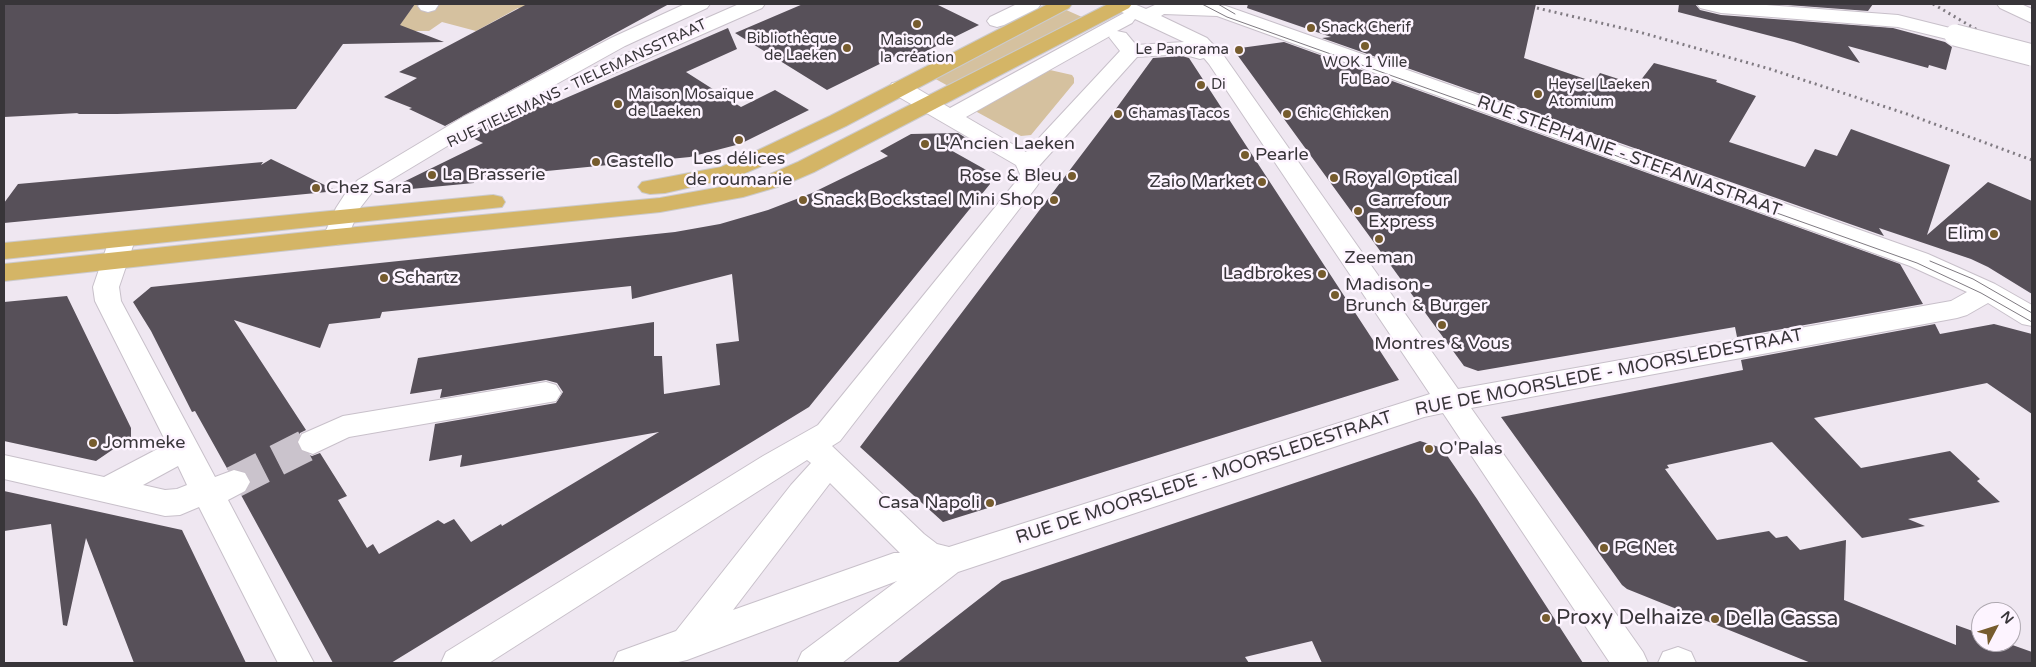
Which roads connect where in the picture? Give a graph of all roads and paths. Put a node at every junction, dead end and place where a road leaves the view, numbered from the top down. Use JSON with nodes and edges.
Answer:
{"nodes":[{"id":1,"x":700,"y":4,"type":"edge"},
{"id":2,"x":755,"y":4,"type":"edge"},
{"id":3,"x":1031,"y":4,"type":"edge"},
{"id":4,"x":1062,"y":4,"type":"edge"},
{"id":5,"x":1707,"y":4,"type":"edge"},
{"id":6,"x":1882,"y":4,"type":"edge"},
{"id":7,"x":2007,"y":4,"type":"edge"},
{"id":8,"x":1117,"y":13,"type":"edge"},
{"id":9,"x":1148,"y":16,"type":"junction"},
{"id":10,"x":2032,"y":17,"type":"edge"},
{"id":11,"x":997,"y":21,"type":"dead end"},
{"id":12,"x":1898,"y":21,"type":"junction"},
{"id":13,"x":1131,"y":51,"type":"junction"},
{"id":14,"x":1200,"y":53,"type":"dead end"},
{"id":15,"x":2032,"y":55,"type":"edge"},
{"id":16,"x":900,"y":88,"type":"junction"},
{"id":17,"x":928,"y":105,"type":"junction"},
{"id":18,"x":955,"y":114,"type":"dead end"},
{"id":19,"x":400,"y":166,"type":"junction"},
{"id":20,"x":1030,"y":169,"type":"junction"},
{"id":21,"x":340,"y":227,"type":"junction"},
{"id":22,"x":119,"y":251,"type":"junction"},
{"id":23,"x":4,"y":252,"type":"edge"},
{"id":24,"x":4,"y":273,"type":"edge"},
{"id":25,"x":1986,"y":290,"type":"junction"},
{"id":26,"x":2032,"y":317,"type":"edge"},
{"id":27,"x":546,"y":393,"type":"dead end"},
{"id":28,"x":1449,"y":400,"type":"junction"},
{"id":29,"x":314,"y":442,"type":"tunnel mouth"},
{"id":30,"x":184,"y":449,"type":"junction"},
{"id":31,"x":4,"y":467,"type":"edge"},
{"id":32,"x":778,"y":469,"type":"dead end"},
{"id":33,"x":811,"y":469,"type":"junction"},
{"id":34,"x":216,"y":489,"type":"junction"},
{"id":35,"x":107,"y":490,"type":"junction"},
{"id":36,"x":949,"y":561,"type":"junction"},
{"id":37,"x":682,"y":653,"type":"edge"},
{"id":38,"x":296,"y":663,"type":"edge"},
{"id":39,"x":459,"y":663,"type":"edge"},
{"id":40,"x":631,"y":663,"type":"edge"},
{"id":41,"x":815,"y":663,"type":"edge"},
{"id":42,"x":1630,"y":663,"type":"edge"}],
"edges":[{"from":1,"to":19,"type":"street","name":"RUE TIELEMANS - TIELEMANSSTRAAT"},
{"from":2,"to":19,"type":"street","name":"RUE TIELEMANS - TIELEMANSSTRAAT"},
{"from":3,"to":11,"type":"street"},
{"from":4,"to":16,"type":"main road"},
{"from":5,"to":12,"type":"street"},
{"from":6,"to":12,"type":"street"},
{"from":7,"to":10,"type":"street"},
{"from":8,"to":9,"type":"street"},
{"from":8,"to":13,"type":"street"},
{"from":8,"to":17,"type":"main road"},
{"from":8,"to":18,"type":"street"},
{"from":9,"to":25,"type":"street","name":"RUE STÉPHANIE - STEFANIASTRAAT"},
{"from":9,"to":28,"type":"street"},
{"from":12,"to":15,"type":"street","bridge":true},
{"from":13,"to":14,"type":"street"},
{"from":13,"to":20,"type":"street"},
{"from":16,"to":17,"type":"street"},
{"from":16,"to":21,"type":"main road"},
{"from":17,"to":20,"type":"street"},
{"from":17,"to":21,"type":"main road"},
{"from":19,"to":21,"type":"street","name":"RUE TIELEMANS - TIELEMANSSTRAAT"},
{"from":20,"to":33,"type":"street"},
{"from":21,"to":22,"type":"main road"},
{"from":22,"to":23,"type":"main road"},
{"from":22,"to":24,"type":"main road"},
{"from":22,"to":30,"type":"street"},
{"from":25,"to":26,"type":"street","name":"RUE STÉPHANIE - STEFANIASTRAAT"},
{"from":25,"to":28,"type":"street","name":"RUE DE MOORSLEDE - MOORSLEDESTRAAT"},
{"from":27,"to":29,"type":"street"},
{"from":28,"to":36,"type":"street","name":"RUE DE MOORSLEDE - MOORSLEDESTRAAT"},
{"from":28,"to":42,"type":"street"},
{"from":30,"to":34,"type":"street"},
{"from":30,"to":35,"type":"street"},
{"from":31,"to":35,"type":"street"},
{"from":32,"to":33,"type":"street"},
{"from":33,"to":36,"type":"street"},
{"from":33,"to":37,"type":"street"},
{"from":33,"to":39,"type":"street"},
{"from":34,"to":35,"type":"street"},
{"from":34,"to":38,"type":"street"},
{"from":36,"to":37,"type":"street"},
{"from":36,"to":41,"type":"street"},
{"from":37,"to":40,"type":"street"}]}
